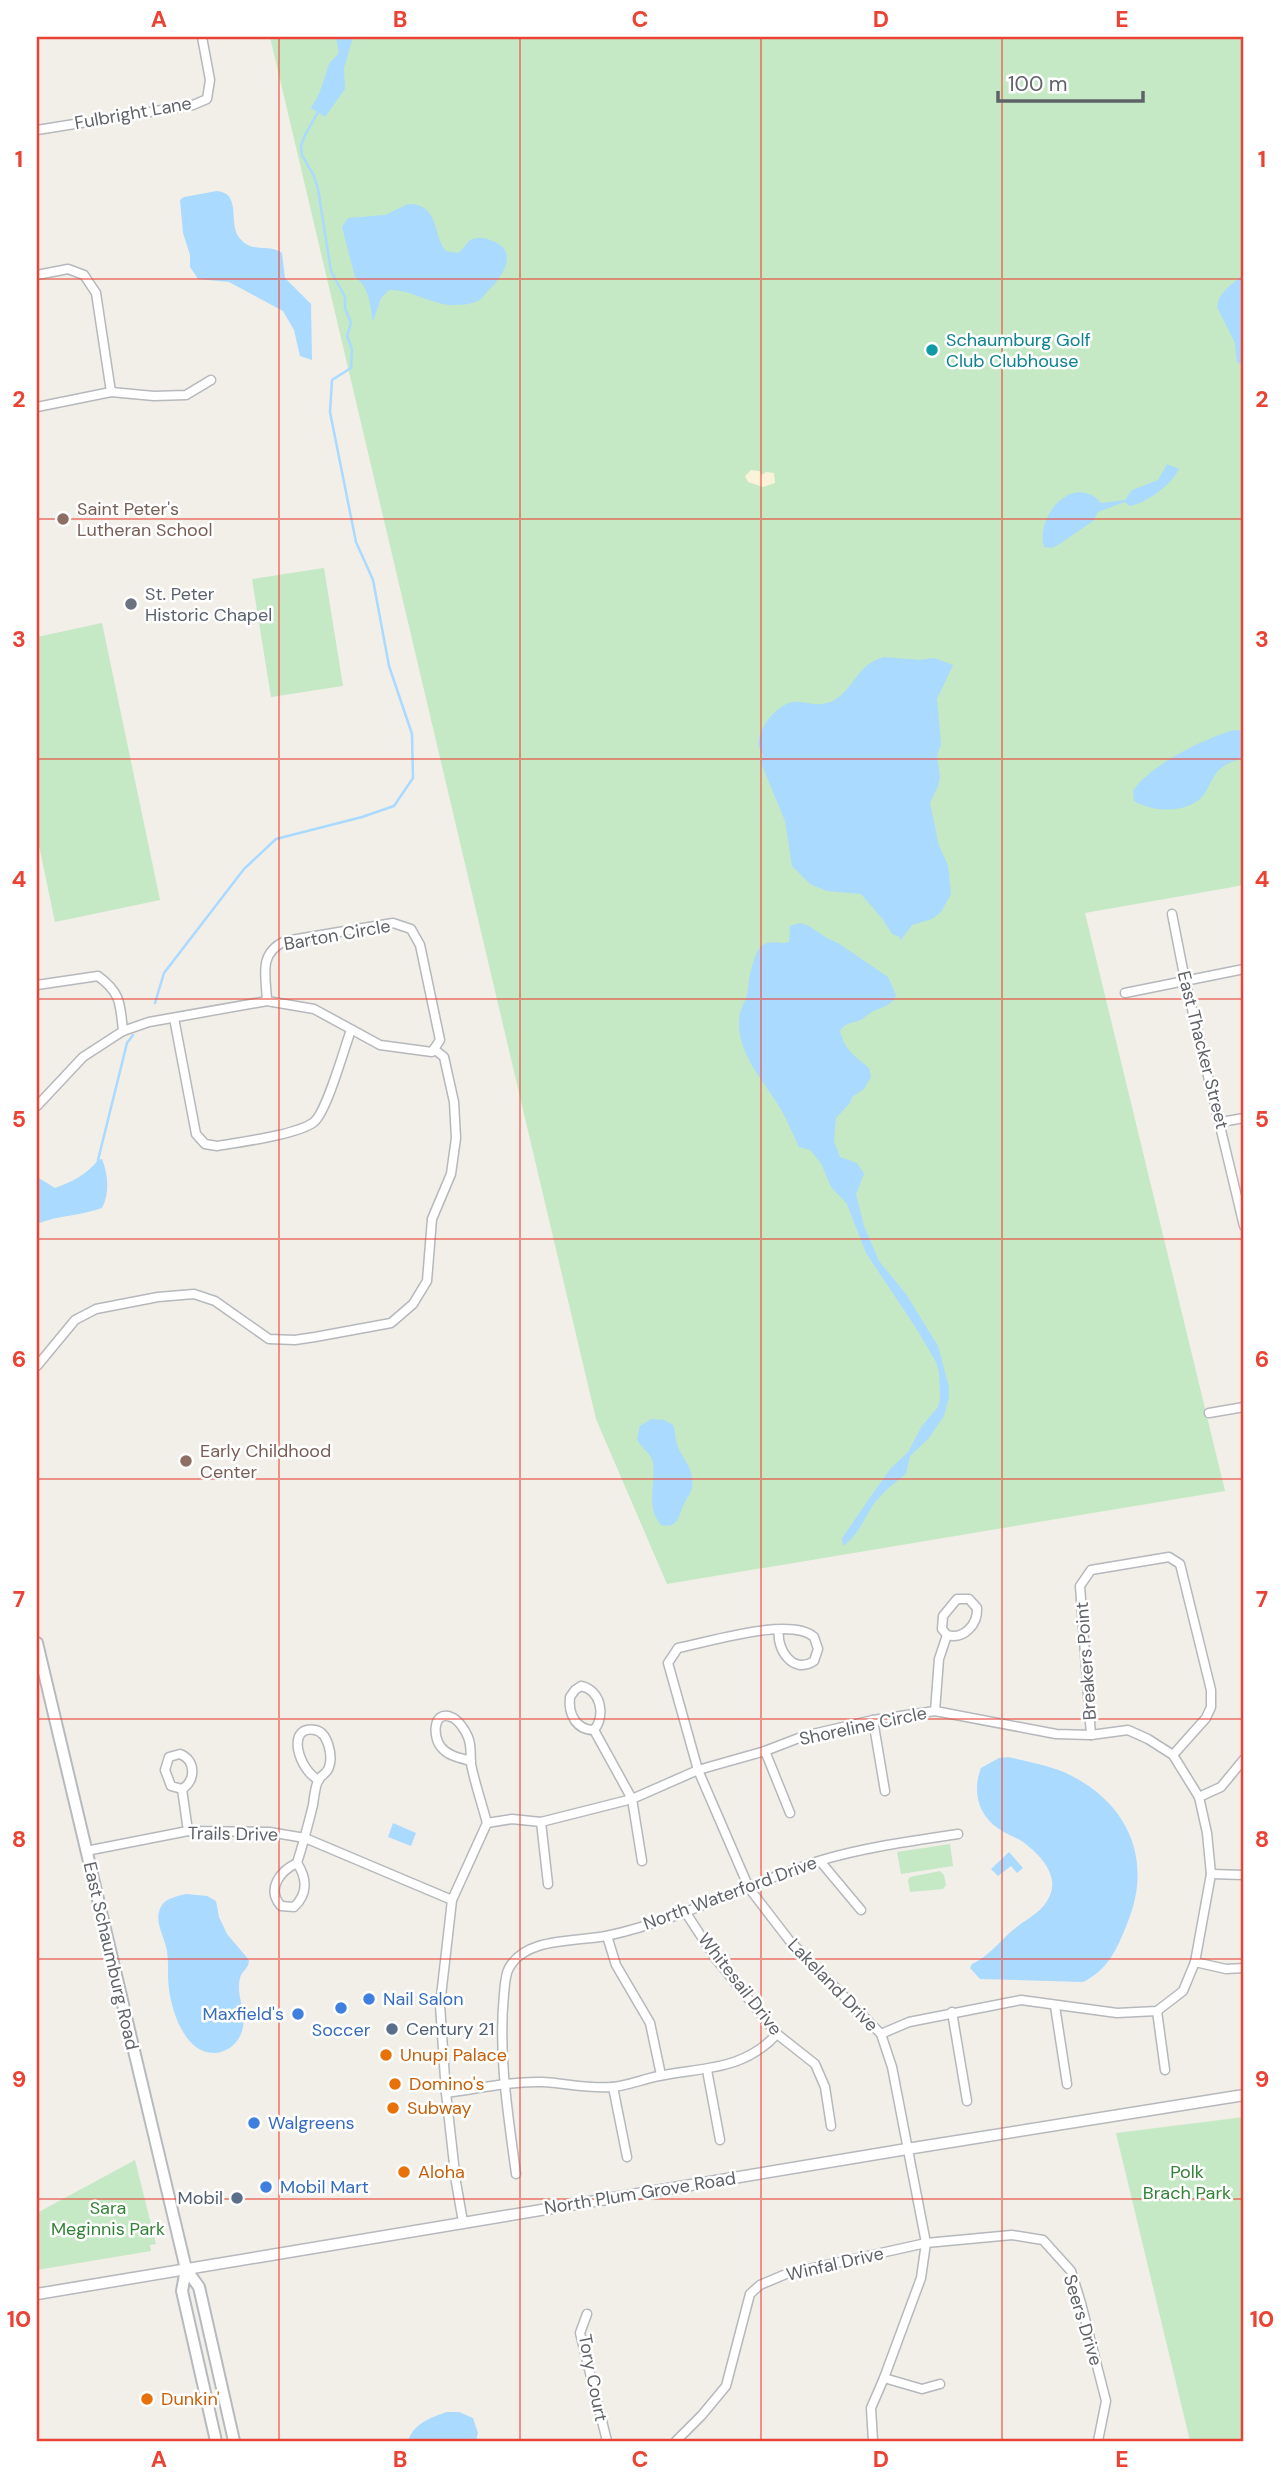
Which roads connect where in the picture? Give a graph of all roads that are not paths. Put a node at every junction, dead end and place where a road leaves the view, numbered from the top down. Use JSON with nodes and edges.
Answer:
{"nodes":[{"id":1,"x":202,"y":37,"type":"edge"},
{"id":2,"x":37,"y":130,"type":"edge"},
{"id":3,"x":37,"y":275,"type":"edge"},
{"id":4,"x":211,"y":380,"type":"dead end"},
{"id":5,"x":111,"y":392,"type":"junction"},
{"id":6,"x":37,"y":407,"type":"edge"},
{"id":7,"x":1172,"y":914,"type":"dead end"},
{"id":8,"x":1244,"y":969,"type":"edge"},
{"id":9,"x":1185,"y":980,"type":"junction"},
{"id":10,"x":37,"y":985,"type":"edge"},
{"id":11,"x":1125,"y":993,"type":"dead end"},
{"id":12,"x":267,"y":1001,"type":"junction"},
{"id":13,"x":174,"y":1018,"type":"junction"},
{"id":14,"x":351,"y":1030,"type":"junction"},
{"id":15,"x":123,"y":1031,"type":"junction"},
{"id":16,"x":433,"y":1051,"type":"junction"},
{"id":17,"x":37,"y":1106,"type":"edge"},
{"id":18,"x":1244,"y":1118,"type":"edge"},
{"id":19,"x":1221,"y":1122,"type":"junction"},
{"id":20,"x":1244,"y":1226,"type":"edge"},
{"id":21,"x":37,"y":1366,"type":"edge"},
{"id":22,"x":1244,"y":1407,"type":"edge"},
{"id":23,"x":1209,"y":1413,"type":"dead end"},
{"id":24,"x":779,"y":1630,"type":"junction"},
{"id":25,"x":947,"y":1635,"type":"junction"},
{"id":26,"x":37,"y":1643,"type":"edge"},
{"id":27,"x":935,"y":1711,"type":"junction"},
{"id":28,"x":873,"y":1720,"type":"junction"},
{"id":29,"x":594,"y":1730,"type":"junction"},
{"id":30,"x":1091,"y":1735,"type":"junction"},
{"id":31,"x":765,"y":1751,"type":"junction"},
{"id":32,"x":1173,"y":1755,"type":"junction"},
{"id":33,"x":1244,"y":1759,"type":"edge"},
{"id":34,"x":471,"y":1761,"type":"junction"},
{"id":35,"x":698,"y":1770,"type":"junction"},
{"id":36,"x":318,"y":1780,"type":"junction"},
{"id":37,"x":182,"y":1789,"type":"junction"},
{"id":38,"x":885,"y":1791,"type":"dead end"},
{"id":39,"x":1199,"y":1797,"type":"junction"},
{"id":40,"x":632,"y":1799,"type":"junction"},
{"id":41,"x":790,"y":1813,"type":"dead end"},
{"id":42,"x":541,"y":1822,"type":"junction"},
{"id":43,"x":487,"y":1823,"type":"junction"},
{"id":44,"x":188,"y":1831,"type":"junction"},
{"id":45,"x":957,"y":1833,"type":"dead end"},
{"id":46,"x":305,"y":1838,"type":"junction"},
{"id":47,"x":86,"y":1851,"type":"junction"},
{"id":48,"x":642,"y":1861,"type":"dead end"},
{"id":49,"x":820,"y":1861,"type":"junction"},
{"id":50,"x":297,"y":1863,"type":"junction"},
{"id":51,"x":1211,"y":1874,"type":"junction"},
{"id":52,"x":1244,"y":1875,"type":"edge"},
{"id":53,"x":548,"y":1884,"type":"dead end"},
{"id":54,"x":749,"y":1888,"type":"junction"},
{"id":55,"x":452,"y":1900,"type":"junction"},
{"id":56,"x":860,"y":1910,"type":"dead end"},
{"id":57,"x":686,"y":1913,"type":"junction"},
{"id":58,"x":607,"y":1936,"type":"junction"},
{"id":59,"x":1195,"y":1962,"type":"junction"},
{"id":60,"x":1244,"y":1968,"type":"edge"},
{"id":61,"x":1055,"y":2006,"type":"junction"},
{"id":62,"x":1157,"y":2011,"type":"junction"},
{"id":63,"x":952,"y":2012,"type":"junction"},
{"id":64,"x":881,"y":2034,"type":"junction"},
{"id":65,"x":777,"y":2035,"type":"junction"},
{"id":66,"x":707,"y":2070,"type":"junction"},
{"id":67,"x":1165,"y":2070,"type":"dead end"},
{"id":68,"x":661,"y":2075,"type":"junction"},
{"id":69,"x":1067,"y":2084,"type":"dead end"},
{"id":70,"x":505,"y":2085,"type":"junction"},
{"id":71,"x":613,"y":2087,"type":"junction"},
{"id":72,"x":446,"y":2093,"type":"junction"},
{"id":73,"x":1244,"y":2095,"type":"edge"},
{"id":74,"x":967,"y":2101,"type":"dead end"},
{"id":75,"x":831,"y":2126,"type":"dead end"},
{"id":76,"x":720,"y":2140,"type":"dead end"},
{"id":77,"x":907,"y":2149,"type":"junction"},
{"id":78,"x":627,"y":2157,"type":"dead end"},
{"id":79,"x":516,"y":2174,"type":"dead end"},
{"id":80,"x":463,"y":2222,"type":"junction"},
{"id":81,"x":926,"y":2243,"type":"junction"},
{"id":82,"x":186,"y":2269,"type":"junction"},
{"id":83,"x":37,"y":2294,"type":"edge"},
{"id":84,"x":587,"y":2314,"type":"dead end"},
{"id":85,"x":884,"y":2378,"type":"junction"},
{"id":86,"x":940,"y":2384,"type":"dead end"},
{"id":87,"x":216,"y":2441,"type":"edge"},
{"id":88,"x":234,"y":2441,"type":"edge"},
{"id":89,"x":607,"y":2441,"type":"edge"},
{"id":90,"x":676,"y":2441,"type":"edge"},
{"id":91,"x":873,"y":2441,"type":"edge"},
{"id":92,"x":1098,"y":2441,"type":"edge"}],
"edges":[{"from":1,"to":2,"type":"street","name":"Fulbright Lane"},
{"from":3,"to":5,"type":"street"},
{"from":4,"to":5,"type":"street"},
{"from":5,"to":6,"type":"street"},
{"from":7,"to":9,"type":"street","name":"East Thacker Street"},
{"from":8,"to":9,"type":"street"},
{"from":9,"to":11,"type":"street"},
{"from":9,"to":19,"type":"street","name":"East Thacker Street"},
{"from":10,"to":15,"type":"street"},
{"from":12,"to":13,"type":"street"},
{"from":12,"to":14,"type":"street"},
{"from":12,"to":16,"type":"street","name":"Barton Circle"},
{"from":13,"to":14,"type":"street"},
{"from":13,"to":15,"type":"street"},
{"from":14,"to":16,"type":"street"},
{"from":15,"to":17,"type":"street"},
{"from":16,"to":21,"type":"street"},
{"from":18,"to":19,"type":"street"},
{"from":19,"to":20,"type":"street","name":"East Thacker Street"},
{"from":22,"to":23,"type":"street"},
{"from":24,"to":24,"type":"street"},
{"from":24,"to":35,"type":"street","name":"Lakeland Drive"},
{"from":25,"to":25,"type":"street"},
{"from":25,"to":27,"type":"street"},
{"from":26,"to":47,"type":"main road","name":"East Schaumburg Road"},
{"from":27,"to":28,"type":"street","name":"Shoreline Circle"},
{"from":27,"to":30,"type":"street","name":"Shoreline Circle"},
{"from":28,"to":31,"type":"street","name":"Shoreline Circle"},
{"from":28,"to":38,"type":"street"},
{"from":29,"to":29,"type":"street"},
{"from":29,"to":40,"type":"street"},
{"from":30,"to":32,"type":"street","name":"Shoreline Circle"},
{"from":30,"to":32,"type":"street","name":"Breakers Point"},
{"from":31,"to":35,"type":"street","name":"Shoreline Circle"},
{"from":31,"to":41,"type":"street"},
{"from":32,"to":39,"type":"street","name":"Shoreline Circle"},
{"from":33,"to":39,"type":"street"},
{"from":34,"to":34,"type":"street"},
{"from":34,"to":43,"type":"street"},
{"from":35,"to":40,"type":"street","name":"Shoreline Circle"},
{"from":35,"to":54,"type":"street","name":"Lakeland Drive"},
{"from":36,"to":36,"type":"street"},
{"from":36,"to":46,"type":"street"},
{"from":37,"to":37,"type":"street"},
{"from":37,"to":44,"type":"street"},
{"from":39,"to":51,"type":"street","name":"Shoreline Circle"},
{"from":40,"to":42,"type":"street","name":"Shoreline Circle"},
{"from":40,"to":48,"type":"street"},
{"from":42,"to":43,"type":"street","name":"Shoreline Circle"},
{"from":42,"to":53,"type":"street"},
{"from":43,"to":55,"type":"street"},
{"from":44,"to":46,"type":"street","name":"Trails Drive"},
{"from":44,"to":47,"type":"street","name":"Trails Drive"},
{"from":45,"to":49,"type":"street","name":"North Waterford Drive"},
{"from":46,"to":50,"type":"street"},
{"from":46,"to":55,"type":"street","name":"Trails Drive"},
{"from":47,"to":82,"type":"main road","name":"East Schaumburg Road"},
{"from":49,"to":54,"type":"street","name":"North Waterford Drive"},
{"from":49,"to":56,"type":"street"},
{"from":50,"to":50,"type":"street"},
{"from":51,"to":52,"type":"street"},
{"from":51,"to":59,"type":"street","name":"Shoreline Circle"},
{"from":54,"to":57,"type":"street","name":"North Waterford Drive"},
{"from":54,"to":64,"type":"street","name":"Lakeland Drive"},
{"from":55,"to":72,"type":"street"},
{"from":57,"to":58,"type":"street","name":"North Waterford Drive"},
{"from":57,"to":65,"type":"street","name":"Whitesail Drive"},
{"from":58,"to":68,"type":"street"},
{"from":58,"to":70,"type":"street","name":"North Waterford Drive"},
{"from":59,"to":60,"type":"street"},
{"from":59,"to":62,"type":"street","name":"Shoreline Circle"},
{"from":61,"to":62,"type":"street"},
{"from":61,"to":63,"type":"street"},
{"from":61,"to":69,"type":"street"},
{"from":62,"to":67,"type":"street"},
{"from":63,"to":64,"type":"street"},
{"from":63,"to":74,"type":"street"},
{"from":64,"to":77,"type":"street","name":"Lakeland Drive"},
{"from":65,"to":66,"type":"street"},
{"from":65,"to":75,"type":"street","name":"Whitesail Drive"},
{"from":66,"to":68,"type":"street"},
{"from":66,"to":76,"type":"street"},
{"from":68,"to":71,"type":"street"},
{"from":70,"to":71,"type":"street"},
{"from":70,"to":72,"type":"street"},
{"from":70,"to":79,"type":"street","name":"North Waterford Drive"},
{"from":71,"to":78,"type":"street"},
{"from":72,"to":80,"type":"street"},
{"from":73,"to":77,"type":"street","name":"North Plum Grove Road"},
{"from":77,"to":80,"type":"street","name":"North Plum Grove Road"},
{"from":77,"to":81,"type":"street","name":"Lakeland Drive"},
{"from":80,"to":82,"type":"street","name":"North Plum Grove Road"},
{"from":81,"to":85,"type":"street","name":"Lakeland Drive"},
{"from":81,"to":90,"type":"street","name":"Winfal Drive"},
{"from":81,"to":92,"type":"street","name":"Seers Drive"},
{"from":82,"to":83,"type":"street","name":"North Plum Grove Road"},
{"from":82,"to":87,"type":"main road","name":"East Schaumburg Road"},
{"from":82,"to":88,"type":"main road","name":"East Schaumburg Road"},
{"from":84,"to":89,"type":"street","name":"Tory Court"},
{"from":85,"to":86,"type":"street"},
{"from":85,"to":91,"type":"street","name":"Lakeland Drive"}]}
